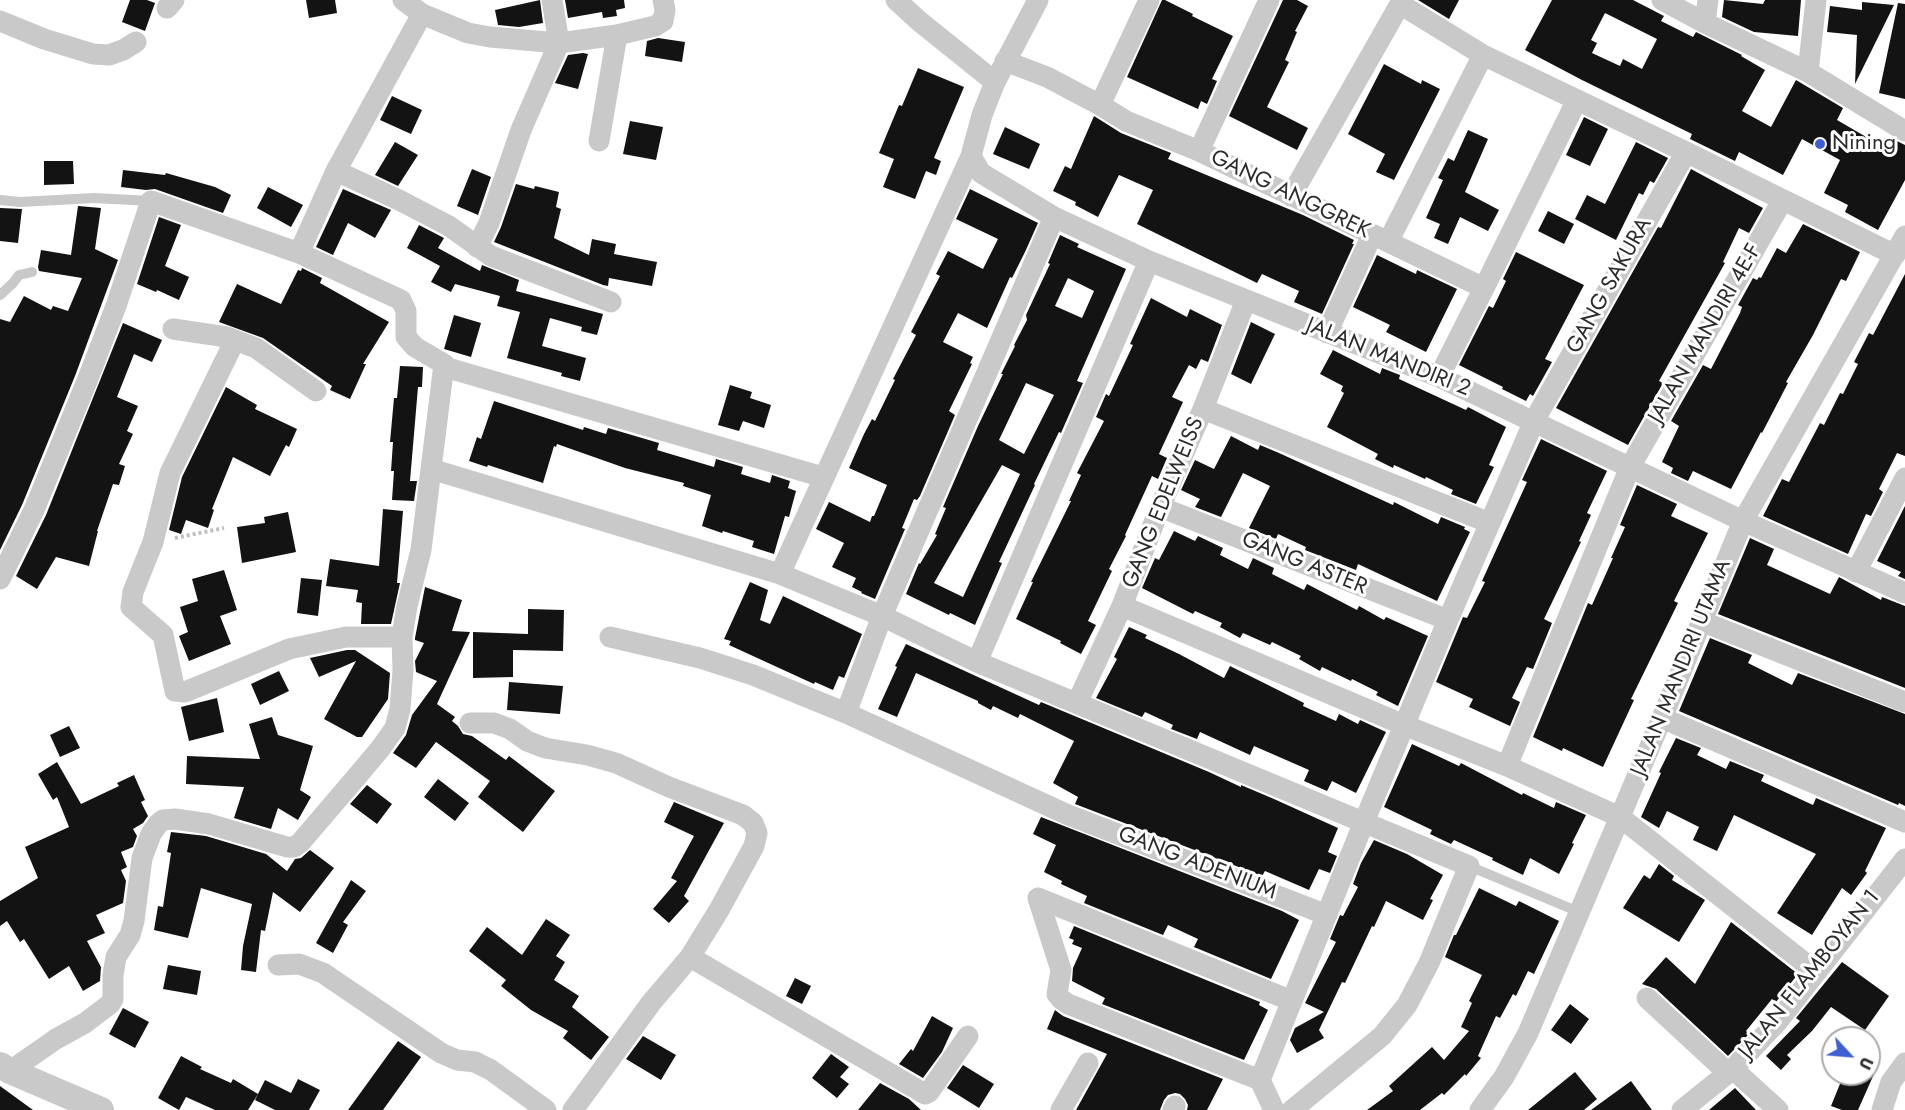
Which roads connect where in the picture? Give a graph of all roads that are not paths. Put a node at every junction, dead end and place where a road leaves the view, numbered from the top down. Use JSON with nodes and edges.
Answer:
{"nodes":[{"id":1,"x":403,"y":0,"type":"edge"},
{"id":2,"x":552,"y":0,"type":"edge"},
{"id":3,"x":663,"y":0,"type":"edge"},
{"id":4,"x":896,"y":0,"type":"edge"},
{"id":5,"x":1038,"y":0,"type":"edge"},
{"id":6,"x":1149,"y":0,"type":"edge"},
{"id":7,"x":1269,"y":0,"type":"edge"},
{"id":8,"x":1662,"y":0,"type":"edge"},
{"id":9,"x":1707,"y":0,"type":"edge"},
{"id":10,"x":1816,"y":0,"type":"edge"},
{"id":11,"x":1396,"y":2,"type":"edge"},
{"id":12,"x":422,"y":14,"type":"junction"},
{"id":13,"x":0,"y":21,"type":"edge"},
{"id":14,"x":1705,"y":23,"type":"junction"},
{"id":15,"x":617,"y":35,"type":"junction"},
{"id":16,"x":136,"y":42,"type":"dead end"},
{"id":17,"x":560,"y":43,"type":"junction"},
{"id":18,"x":1483,"y":55,"type":"junction"},
{"id":19,"x":1005,"y":61,"type":"junction"},
{"id":20,"x":1808,"y":72,"type":"junction"},
{"id":21,"x":994,"y":82,"type":"junction"},
{"id":22,"x":1577,"y":100,"type":"junction"},
{"id":23,"x":1100,"y":105,"type":"junction"},
{"id":24,"x":1905,"y":131,"type":"edge"},
{"id":25,"x":599,"y":141,"type":"dead end"},
{"id":26,"x":1199,"y":151,"type":"junction"},
{"id":27,"x":1686,"y":152,"type":"junction"},
{"id":28,"x":971,"y":156,"type":"junction"},
{"id":29,"x":336,"y":171,"type":"junction"},
{"id":30,"x":1291,"y":196,"type":"junction"},
{"id":31,"x":0,"y":200,"type":"edge"},
{"id":32,"x":151,"y":201,"type":"junction"},
{"id":33,"x":1782,"y":201,"type":"junction"},
{"id":34,"x":1054,"y":217,"type":"junction"},
{"id":35,"x":1905,"y":236,"type":"edge"},
{"id":36,"x":1380,"y":238,"type":"junction"},
{"id":37,"x":477,"y":247,"type":"junction"},
{"id":38,"x":299,"y":253,"type":"junction"},
{"id":39,"x":1895,"y":255,"type":"junction"},
{"id":40,"x":1149,"y":261,"type":"junction"},
{"id":41,"x":32,"y":272,"type":"dead end"},
{"id":42,"x":1484,"y":288,"type":"junction"},
{"id":43,"x":0,"y":295,"type":"edge"},
{"id":44,"x":1246,"y":300,"type":"junction"},
{"id":45,"x":611,"y":303,"type":"dead end"},
{"id":46,"x":173,"y":329,"type":"dead end"},
{"id":47,"x":1327,"y":333,"type":"junction"},
{"id":48,"x":235,"y":340,"type":"junction"},
{"id":49,"x":444,"y":364,"type":"junction"},
{"id":50,"x":1439,"y":377,"type":"junction"},
{"id":51,"x":316,"y":392,"type":"dead end"},
{"id":52,"x":1203,"y":409,"type":"junction"},
{"id":53,"x":1534,"y":421,"type":"junction"},
{"id":54,"x":1630,"y":466,"type":"junction"},
{"id":55,"x":431,"y":470,"type":"junction"},
{"id":56,"x":823,"y":477,"type":"junction"},
{"id":57,"x":1905,"y":478,"type":"edge"},
{"id":58,"x":1160,"y":507,"type":"junction"},
{"id":59,"x":1743,"y":521,"type":"junction"},
{"id":60,"x":1490,"y":523,"type":"junction"},
{"id":61,"x":1856,"y":572,"type":"junction"},
{"id":62,"x":780,"y":574,"type":"junction"},
{"id":63,"x":0,"y":579,"type":"edge"},
{"id":64,"x":1905,"y":593,"type":"edge"},
{"id":65,"x":1122,"y":606,"type":"junction"},
{"id":66,"x":882,"y":616,"type":"junction"},
{"id":67,"x":1449,"y":620,"type":"junction"},
{"id":68,"x":1701,"y":621,"type":"junction"},
{"id":69,"x":402,"y":637,"type":"junction"},
{"id":70,"x":610,"y":637,"type":"dead end"},
{"id":71,"x":977,"y":662,"type":"junction"},
{"id":72,"x":1905,"y":702,"type":"edge"},
{"id":73,"x":1077,"y":703,"type":"junction"},
{"id":74,"x":846,"y":713,"type":"junction"},
{"id":75,"x":1662,"y":718,"type":"junction"},
{"id":76,"x":470,"y":723,"type":"dead end"},
{"id":77,"x":1404,"y":725,"type":"junction"},
{"id":78,"x":1508,"y":766,"type":"junction"},
{"id":79,"x":1620,"y":817,"type":"junction"},
{"id":80,"x":1364,"y":822,"type":"junction"},
{"id":81,"x":1905,"y":822,"type":"edge"},
{"id":82,"x":1905,"y":859,"type":"edge"},
{"id":83,"x":1469,"y":866,"type":"junction"},
{"id":84,"x":1579,"y":912,"type":"junction"},
{"id":85,"x":1327,"y":915,"type":"junction"},
{"id":86,"x":690,"y":957,"type":"junction"},
{"id":87,"x":278,"y":965,"type":"dead end"},
{"id":88,"x":1815,"y":971,"type":"junction"},
{"id":89,"x":1647,"y":998,"type":"dead end"},
{"id":90,"x":1292,"y":1001,"type":"junction"},
{"id":91,"x":968,"y":1036,"type":"dead end"},
{"id":92,"x":1088,"y":1063,"type":"dead end"},
{"id":93,"x":1905,"y":1064,"type":"edge"},
{"id":94,"x":5,"y":1068,"type":"edge"},
{"id":95,"x":1730,"y":1071,"type":"junction"},
{"id":96,"x":1260,"y":1080,"type":"junction"},
{"id":97,"x":926,"y":1102,"type":"edge"},
{"id":98,"x":101,"y":1110,"type":"edge"},
{"id":99,"x":546,"y":1110,"type":"edge"},
{"id":100,"x":573,"y":1110,"type":"edge"},
{"id":101,"x":1060,"y":1110,"type":"edge"},
{"id":102,"x":1274,"y":1110,"type":"edge"},
{"id":103,"x":1292,"y":1110,"type":"edge"},
{"id":104,"x":1480,"y":1110,"type":"edge"},
{"id":105,"x":1682,"y":1110,"type":"edge"},
{"id":106,"x":1778,"y":1110,"type":"edge"},
{"id":107,"x":1882,"y":1110,"type":"edge"}],
"edges":[{"from":1,"to":12,"type":"street"},
{"from":2,"to":17,"type":"street"},
{"from":3,"to":15,"type":"street"},
{"from":4,"to":21,"type":"street"},
{"from":5,"to":19,"type":"street"},
{"from":6,"to":23,"type":"street"},
{"from":7,"to":26,"type":"street"},
{"from":8,"to":14,"type":"street"},
{"from":9,"to":14,"type":"street"},
{"from":10,"to":20,"type":"street"},
{"from":11,"to":18,"type":"street"},
{"from":11,"to":30,"type":"street"},
{"from":12,"to":17,"type":"street"},
{"from":12,"to":29,"type":"street"},
{"from":13,"to":16,"type":"street"},
{"from":14,"to":20,"type":"street"},
{"from":15,"to":17,"type":"street"},
{"from":15,"to":25,"type":"street"},
{"from":17,"to":37,"type":"street"},
{"from":18,"to":22,"type":"street"},
{"from":18,"to":36,"type":"street"},
{"from":19,"to":21,"type":"street"},
{"from":19,"to":23,"type":"street","name":"GANG ANGGREK"},
{"from":20,"to":24,"type":"street"},
{"from":21,"to":28,"type":"street"},
{"from":22,"to":27,"type":"street"},
{"from":22,"to":42,"type":"street"},
{"from":23,"to":26,"type":"street","name":"GANG ANGGREK"},
{"from":26,"to":30,"type":"street","name":"GANG ANGGREK"},
{"from":27,"to":33,"type":"street"},
{"from":27,"to":53,"type":"street","name":"GANG SAKURA"},
{"from":28,"to":34,"type":"street","name":"JALAN MANDIRI 2"},
{"from":28,"to":56,"type":"street"},
{"from":29,"to":37,"type":"street"},
{"from":29,"to":38,"type":"street"},
{"from":30,"to":36,"type":"street","name":"GANG ANGGREK"},
{"from":31,"to":32,"type":"lane"},
{"from":32,"to":38,"type":"street"},
{"from":32,"to":63,"type":"street"},
{"from":33,"to":39,"type":"street"},
{"from":33,"to":54,"type":"street","name":"JALAN MANDIRI 4E-F"},
{"from":34,"to":40,"type":"street","name":"JALAN MANDIRI 2"},
{"from":34,"to":66,"type":"street"},
{"from":35,"to":39,"type":"street","name":"JALAN MANDIRI UTAMA"},
{"from":36,"to":42,"type":"street","name":"GANG ANGGREK"},
{"from":36,"to":47,"type":"street"},
{"from":37,"to":45,"type":"street"},
{"from":38,"to":49,"type":"street"},
{"from":39,"to":59,"type":"street","name":"JALAN MANDIRI UTAMA"},
{"from":40,"to":44,"type":"street","name":"JALAN MANDIRI 2"},
{"from":40,"to":71,"type":"street"},
{"from":41,"to":43,"type":"lane"},
{"from":42,"to":50,"type":"street"},
{"from":44,"to":47,"type":"street","name":"JALAN MANDIRI 2"},
{"from":44,"to":52,"type":"street","name":"GANG EDELWEISS"},
{"from":46,"to":48,"type":"street"},
{"from":47,"to":50,"type":"street","name":"JALAN MANDIRI 2"},
{"from":48,"to":51,"type":"street"},
{"from":48,"to":69,"type":"street"},
{"from":49,"to":55,"type":"street"},
{"from":49,"to":56,"type":"street"},
{"from":50,"to":53,"type":"street","name":"JALAN MANDIRI 2"},
{"from":52,"to":58,"type":"street","name":"GANG EDELWEISS"},
{"from":52,"to":60,"type":"street"},
{"from":53,"to":54,"type":"street","name":"JALAN MANDIRI 2"},
{"from":53,"to":60,"type":"street","name":"GANG SAKURA"},
{"from":54,"to":59,"type":"street","name":"JALAN MANDIRI 2"},
{"from":54,"to":78,"type":"street","name":"JALAN MANDIRI 4E-F"},
{"from":55,"to":62,"type":"street"},
{"from":55,"to":69,"type":"street"},
{"from":56,"to":62,"type":"street"},
{"from":57,"to":61,"type":"street"},
{"from":58,"to":65,"type":"street","name":"GANG EDELWEISS"},
{"from":58,"to":67,"type":"street","name":"GANG ASTER"},
{"from":59,"to":61,"type":"street","name":"JALAN MANDIRI 2"},
{"from":59,"to":68,"type":"street","name":"JALAN MANDIRI UTAMA"},
{"from":60,"to":67,"type":"street","name":"GANG SAKURA"},
{"from":61,"to":64,"type":"street","name":"JALAN MANDIRI 2"},
{"from":62,"to":66,"type":"street"},
{"from":65,"to":73,"type":"street","name":"GANG EDELWEISS"},
{"from":65,"to":77,"type":"street"},
{"from":66,"to":71,"type":"street"},
{"from":66,"to":74,"type":"street"},
{"from":67,"to":77,"type":"street","name":"GANG SAKURA"},
{"from":68,"to":72,"type":"street"},
{"from":68,"to":75,"type":"street","name":"JALAN MANDIRI UTAMA"},
{"from":69,"to":94,"type":"street"},
{"from":70,"to":74,"type":"street","name":"GANG ADENIUM"},
{"from":71,"to":73,"type":"street"},
{"from":73,"to":80,"type":"street"},
{"from":74,"to":85,"type":"street","name":"GANG ADENIUM"},
{"from":75,"to":79,"type":"street","name":"JALAN MANDIRI UTAMA"},
{"from":75,"to":81,"type":"street"},
{"from":76,"to":86,"type":"street"},
{"from":77,"to":78,"type":"street"},
{"from":77,"to":80,"type":"street","name":"GANG SAKURA"},
{"from":78,"to":79,"type":"street"},
{"from":79,"to":84,"type":"street","name":"JALAN MANDIRI UTAMA"},
{"from":79,"to":88,"type":"street"},
{"from":80,"to":83,"type":"street"},
{"from":80,"to":85,"type":"street","name":"GANG SAKURA"},
{"from":82,"to":88,"type":"street","name":"JALAN FLAMBOYAN 1"},
{"from":83,"to":84,"type":"lane"},
{"from":83,"to":103,"type":"street"},
{"from":84,"to":104,"type":"street","name":"JALAN MANDIRI UTAMA"},
{"from":85,"to":90,"type":"street","name":"GANG SAKURA"},
{"from":86,"to":97,"type":"street"},
{"from":86,"to":100,"type":"street"},
{"from":87,"to":99,"type":"street"},
{"from":88,"to":95,"type":"street","name":"JALAN FLAMBOYAN 1"},
{"from":89,"to":95,"type":"street"},
{"from":90,"to":96,"type":"street","name":"GANG SAKURA"},
{"from":90,"to":96,"type":"street"},
{"from":91,"to":97,"type":"street"},
{"from":92,"to":101,"type":"street"},
{"from":93,"to":107,"type":"street"},
{"from":94,"to":98,"type":"street"},
{"from":95,"to":105,"type":"street","name":"JALAN FLAMBOYAN 1"},
{"from":95,"to":106,"type":"street"},
{"from":96,"to":102,"type":"street"}]}
